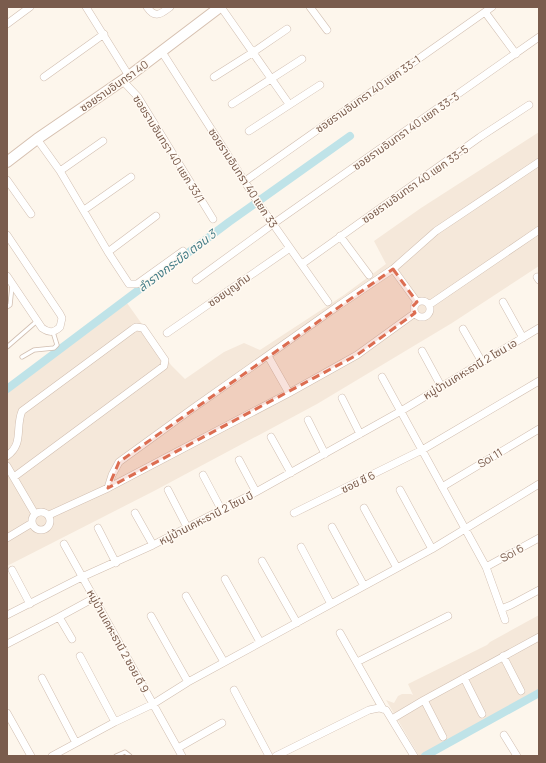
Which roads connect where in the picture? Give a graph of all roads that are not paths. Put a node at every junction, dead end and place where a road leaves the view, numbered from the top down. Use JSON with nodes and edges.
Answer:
{"nodes":[{"id":1,"x":30,"y":7,"type":"edge"},
{"id":2,"x":86,"y":7,"type":"edge"},
{"id":3,"x":147,"y":7,"type":"edge"},
{"id":4,"x":170,"y":7,"type":"edge"},
{"id":5,"x":220,"y":7,"type":"edge"},
{"id":6,"x":310,"y":7,"type":"edge"},
{"id":7,"x":492,"y":7,"type":"edge"},
{"id":8,"x":485,"y":12,"type":"junction"},
{"id":9,"x":7,"y":24,"type":"edge"},
{"id":10,"x":287,"y":29,"type":"dead end"},
{"id":11,"x":327,"y":30,"type":"dead end"},
{"id":12,"x":104,"y":34,"type":"junction"},
{"id":13,"x":539,"y":37,"type":"edge"},
{"id":14,"x":162,"y":52,"type":"junction"},
{"id":15,"x":252,"y":53,"type":"junction"},
{"id":16,"x":516,"y":54,"type":"junction"},
{"id":17,"x":302,"y":59,"type":"dead end"},
{"id":18,"x":44,"y":77,"type":"dead end"},
{"id":19,"x":214,"y":77,"type":"dead end"},
{"id":20,"x":271,"y":78,"type":"junction"},
{"id":21,"x":126,"y":79,"type":"junction"},
{"id":22,"x":320,"y":85,"type":"dead end"},
{"id":23,"x":232,"y":104,"type":"dead end"},
{"id":24,"x":289,"y":104,"type":"junction"},
{"id":25,"x":528,"y":105,"type":"dead end"},
{"id":26,"x":250,"y":131,"type":"dead end"},
{"id":27,"x":37,"y":139,"type":"junction"},
{"id":28,"x":103,"y":141,"type":"dead end"},
{"id":29,"x":7,"y":162,"type":"edge"},
{"id":30,"x":539,"y":162,"type":"edge"},
{"id":31,"x":60,"y":171,"type":"junction"},
{"id":32,"x":131,"y":177,"type":"dead end"},
{"id":33,"x":7,"y":180,"type":"edge"},
{"id":34,"x":245,"y":181,"type":"junction"},
{"id":35,"x":84,"y":210,"type":"junction"},
{"id":36,"x":31,"y":214,"type":"dead end"},
{"id":37,"x":156,"y":216,"type":"dead end"},
{"id":38,"x":213,"y":219,"type":"dead end"},
{"id":39,"x":273,"y":224,"type":"junction"},
{"id":40,"x":539,"y":230,"type":"edge"},
{"id":41,"x":7,"y":235,"type":"edge"},
{"id":42,"x":340,"y":236,"type":"junction"},
{"id":43,"x":290,"y":248,"type":"junction"},
{"id":44,"x":183,"y":251,"type":"dead end"},
{"id":45,"x":108,"y":252,"type":"junction"},
{"id":46,"x":302,"y":264,"type":"junction"},
{"id":47,"x":394,"y":269,"type":"junction"},
{"id":48,"x":369,"y":274,"type":"dead end"},
{"id":49,"x":7,"y":276,"type":"edge"},
{"id":50,"x":196,"y":280,"type":"dead end"},
{"id":51,"x":12,"y":285,"type":"junction"},
{"id":52,"x":328,"y":302,"type":"dead end"},
{"id":53,"x":417,"y":302,"type":"junction"},
{"id":54,"x":503,"y":302,"type":"dead end"},
{"id":55,"x":429,"y":305,"type":"junction"},
{"id":56,"x":7,"y":307,"type":"edge"},
{"id":57,"x":415,"y":313,"type":"junction"},
{"id":58,"x":37,"y":321,"type":"junction"},
{"id":59,"x":539,"y":328,"type":"edge"},
{"id":60,"x":463,"y":329,"type":"dead end"},
{"id":61,"x":53,"y":332,"type":"junction"},
{"id":62,"x":168,"y":333,"type":"dead end"},
{"id":63,"x":523,"y":338,"type":"junction"},
{"id":64,"x":7,"y":347,"type":"edge"},
{"id":65,"x":422,"y":351,"type":"dead end"},
{"id":66,"x":22,"y":356,"type":"dead end"},
{"id":67,"x":268,"y":356,"type":"junction"},
{"id":68,"x":482,"y":362,"type":"junction"},
{"id":69,"x":382,"y":377,"type":"dead end"},
{"id":70,"x":539,"y":381,"type":"edge"},
{"id":71,"x":441,"y":386,"type":"junction"},
{"id":72,"x":289,"y":393,"type":"junction"},
{"id":73,"x":342,"y":398,"type":"dead end"},
{"id":74,"x":401,"y":411,"type":"junction"},
{"id":75,"x":308,"y":420,"type":"dead end"},
{"id":76,"x":539,"y":429,"type":"edge"},
{"id":77,"x":360,"y":434,"type":"junction"},
{"id":78,"x":271,"y":436,"type":"dead end"},
{"id":79,"x":422,"y":450,"type":"junction"},
{"id":80,"x":325,"y":454,"type":"junction"},
{"id":81,"x":7,"y":456,"type":"edge"},
{"id":82,"x":239,"y":460,"type":"dead end"},
{"id":83,"x":7,"y":466,"type":"edge"},
{"id":84,"x":291,"y":473,"type":"junction"},
{"id":85,"x":203,"y":475,"type":"dead end"},
{"id":86,"x":14,"y":477,"type":"junction"},
{"id":87,"x":539,"y":484,"type":"edge"},
{"id":88,"x":442,"y":487,"type":"junction"},
{"id":89,"x":108,"y":488,"type":"junction"},
{"id":90,"x":168,"y":490,"type":"dead end"},
{"id":91,"x":400,"y":490,"type":"dead end"},
{"id":92,"x":256,"y":492,"type":"junction"},
{"id":93,"x":364,"y":508,"type":"dead end"},
{"id":94,"x":221,"y":509,"type":"junction"},
{"id":95,"x":135,"y":513,"type":"dead end"},
{"id":96,"x":35,"y":514,"type":"junction"},
{"id":97,"x":294,"y":514,"type":"dead end"},
{"id":98,"x":48,"y":515,"type":"junction"},
{"id":99,"x":32,"y":523,"type":"junction"},
{"id":100,"x":187,"y":527,"type":"junction"},
{"id":101,"x":332,"y":527,"type":"dead end"},
{"id":102,"x":98,"y":528,"type":"dead end"},
{"id":103,"x":464,"y":530,"type":"junction"},
{"id":104,"x":7,"y":538,"type":"edge"},
{"id":105,"x":539,"y":538,"type":"edge"},
{"id":106,"x":64,"y":544,"type":"dead end"},
{"id":107,"x":152,"y":545,"type":"junction"},
{"id":108,"x":301,"y":547,"type":"dead end"},
{"id":109,"x":432,"y":549,"type":"junction"},
{"id":110,"x":262,"y":561,"type":"dead end"},
{"id":111,"x":116,"y":563,"type":"junction"},
{"id":112,"x":486,"y":567,"type":"junction"},
{"id":113,"x":397,"y":568,"type":"junction"},
{"id":114,"x":12,"y":570,"type":"dead end"},
{"id":115,"x":82,"y":578,"type":"junction"},
{"id":116,"x":225,"y":579,"type":"dead end"},
{"id":117,"x":364,"y":586,"type":"junction"},
{"id":118,"x":539,"y":590,"type":"edge"},
{"id":119,"x":186,"y":596,"type":"dead end"},
{"id":120,"x":94,"y":598,"type":"junction"},
{"id":121,"x":30,"y":604,"type":"junction"},
{"id":122,"x":331,"y":604,"type":"junction"},
{"id":123,"x":501,"y":609,"type":"junction"},
{"id":124,"x":7,"y":616,"type":"edge"},
{"id":125,"x":151,"y":616,"type":"dead end"},
{"id":126,"x":448,"y":616,"type":"dead end"},
{"id":127,"x":59,"y":617,"type":"junction"},
{"id":128,"x":504,"y":620,"type":"dead end"},
{"id":129,"x":297,"y":623,"type":"junction"},
{"id":130,"x":340,"y":633,"type":"dead end"},
{"id":131,"x":539,"y":637,"type":"edge"},
{"id":132,"x":72,"y":639,"type":"dead end"},
{"id":133,"x":260,"y":642,"type":"junction"},
{"id":134,"x":7,"y":644,"type":"edge"},
{"id":135,"x":80,"y":656,"type":"dead end"},
{"id":136,"x":503,"y":656,"type":"junction"},
{"id":137,"x":224,"y":662,"type":"junction"},
{"id":138,"x":357,"y":662,"type":"junction"},
{"id":139,"x":42,"y":678,"type":"dead end"},
{"id":140,"x":464,"y":678,"type":"junction"},
{"id":141,"x":188,"y":682,"type":"junction"},
{"id":142,"x":234,"y":690,"type":"dead end"},
{"id":143,"x":521,"y":691,"type":"dead end"},
{"id":144,"x":424,"y":700,"type":"junction"},
{"id":145,"x":153,"y":704,"type":"junction"},
{"id":146,"x":383,"y":709,"type":"junction"},
{"id":147,"x":7,"y":713,"type":"edge"},
{"id":148,"x":482,"y":714,"type":"dead end"},
{"id":149,"x":392,"y":719,"type":"junction"},
{"id":150,"x":115,"y":722,"type":"junction"},
{"id":151,"x":222,"y":723,"type":"dead end"},
{"id":152,"x":504,"y":735,"type":"dead end"},
{"id":153,"x":443,"y":737,"type":"dead end"},
{"id":154,"x":76,"y":743,"type":"junction"},
{"id":155,"x":178,"y":748,"type":"junction"},
{"id":156,"x":31,"y":756,"type":"edge"},
{"id":157,"x":52,"y":756,"type":"edge"},
{"id":158,"x":116,"y":756,"type":"edge"},
{"id":159,"x":130,"y":756,"type":"edge"},
{"id":160,"x":182,"y":756,"type":"edge"},
{"id":161,"x":268,"y":756,"type":"edge"},
{"id":162,"x":276,"y":756,"type":"edge"},
{"id":163,"x":414,"y":756,"type":"edge"},
{"id":164,"x":517,"y":756,"type":"edge"}],
"edges":[{"from":1,"to":9,"type":"street"},
{"from":2,"to":12,"type":"street","name":"ซอยรามอินทรา 40 แยก 33/1"},
{"from":3,"to":4,"type":"street"},
{"from":5,"to":14,"type":"street","name":"ซอยรามอินทรา 40"},
{"from":5,"to":15,"type":"street"},
{"from":6,"to":11,"type":"street"},
{"from":7,"to":8,"type":"street","name":"ซอยรามอินทรา 40 แยก 33-1"},
{"from":8,"to":16,"type":"street"},
{"from":8,"to":34,"type":"street","name":"ซอยรามอินทรา 40 แยก 33-1"},
{"from":10,"to":15,"type":"street"},
{"from":12,"to":18,"type":"street"},
{"from":12,"to":21,"type":"street","name":"ซอยรามอินทรา 40 แยก 33/1"},
{"from":13,"to":16,"type":"street","name":"ซอยรามอินทรา 40 แยก 33-3"},
{"from":14,"to":21,"type":"street","name":"ซอยรามอินทรา 40"},
{"from":14,"to":34,"type":"street","name":"ซอยรามอินทรา 40 แยก 33"},
{"from":15,"to":19,"type":"street"},
{"from":15,"to":20,"type":"street"},
{"from":16,"to":39,"type":"street","name":"ซอยรามอินทรา 40 แยก 33-3"},
{"from":17,"to":20,"type":"street"},
{"from":20,"to":23,"type":"street"},
{"from":20,"to":24,"type":"street"},
{"from":21,"to":27,"type":"street","name":"ซอยรามอินทรา 40"},
{"from":21,"to":38,"type":"street","name":"ซอยรามอินทรา 40 แยก 33/1"},
{"from":22,"to":24,"type":"street"},
{"from":24,"to":26,"type":"street"},
{"from":25,"to":42,"type":"street","name":"ซอยรามอินทรา 40 แยก 33-5"},
{"from":27,"to":29,"type":"street","name":"ซอยรามอินทรา 40"},
{"from":27,"to":31,"type":"street"},
{"from":28,"to":31,"type":"street"},
{"from":30,"to":47,"type":"street"},
{"from":31,"to":35,"type":"street"},
{"from":32,"to":35,"type":"street"},
{"from":33,"to":36,"type":"street"},
{"from":34,"to":39,"type":"street","name":"ซอยรามอินทรา 40 แยก 33"},
{"from":35,"to":45,"type":"street"},
{"from":37,"to":45,"type":"street"},
{"from":39,"to":43,"type":"street","name":"ซอยรามอินทรา 40 แยก 33"},
{"from":39,"to":50,"type":"street","name":"ซอยรามอินทรา 40 แยก 33-3"},
{"from":40,"to":55,"type":"street"},
{"from":41,"to":61,"type":"street"},
{"from":42,"to":46,"type":"street","name":"ซอยรามอินทรา 40 แยก 33-5"},
{"from":42,"to":48,"type":"street"},
{"from":43,"to":46,"type":"street","name":"ซอยรามอินทรา 40 แยก 33"},
{"from":43,"to":62,"type":"street","name":"ซอยบุญทิม"},
{"from":44,"to":45,"type":"street"},
{"from":46,"to":52,"type":"street","name":"ซอยรามอินทรา 40 แยก 33"},
{"from":47,"to":53,"type":"street"},
{"from":47,"to":67,"type":"street"},
{"from":49,"to":51,"type":"street"},
{"from":51,"to":56,"type":"lane"},
{"from":51,"to":58,"type":"street"},
{"from":53,"to":55,"type":"street"},
{"from":53,"to":57,"type":"street"},
{"from":54,"to":63,"type":"street"},
{"from":55,"to":57,"type":"street"},
{"from":57,"to":72,"type":"street"},
{"from":58,"to":61,"type":"street"},
{"from":58,"to":64,"type":"lane"},
{"from":59,"to":63,"type":"street","name":"หมู่บ้านเคหะธานี 2 โซน เอ"},
{"from":60,"to":68,"type":"street"},
{"from":61,"to":66,"type":"lane"},
{"from":63,"to":68,"type":"street","name":"หมู่บ้านเคหะธานี 2 โซน เอ"},
{"from":65,"to":71,"type":"street"},
{"from":67,"to":72,"type":"street"},
{"from":67,"to":89,"type":"street"},
{"from":68,"to":71,"type":"street","name":"หมู่บ้านเคหะธานี 2 โซน เอ"},
{"from":69,"to":74,"type":"street"},
{"from":70,"to":79,"type":"street","name":"ซอย ซี 6"},
{"from":71,"to":74,"type":"street","name":"หมู่บ้านเคหะธานี 2 โซน เอ"},
{"from":72,"to":89,"type":"street"},
{"from":73,"to":77,"type":"street"},
{"from":74,"to":77,"type":"street","name":"หมู่บ้านเคหะธานี 2 โซน บี"},
{"from":74,"to":79,"type":"street"},
{"from":75,"to":80,"type":"street"},
{"from":76,"to":88,"type":"street","name":"Soi 11"},
{"from":77,"to":80,"type":"street","name":"หมู่บ้านเคหะธานี 2 โซน บี"},
{"from":78,"to":84,"type":"street"},
{"from":79,"to":88,"type":"street"},
{"from":79,"to":97,"type":"street","name":"ซอย ซี 6"},
{"from":80,"to":84,"type":"street","name":"หมู่บ้านเคหะธานี 2 โซน บี"},
{"from":81,"to":86,"type":"street"},
{"from":82,"to":92,"type":"street"},
{"from":83,"to":86,"type":"street"},
{"from":84,"to":92,"type":"street","name":"หมู่บ้านเคหะธานี 2 โซน บี"},
{"from":85,"to":94,"type":"street"},
{"from":86,"to":96,"type":"street"},
{"from":87,"to":103,"type":"street"},
{"from":88,"to":103,"type":"street"},
{"from":89,"to":98,"type":"street"},
{"from":90,"to":100,"type":"street"},
{"from":91,"to":109,"type":"street"},
{"from":92,"to":94,"type":"street","name":"หมู่บ้านเคหะธานี 2 โซน บี"},
{"from":93,"to":113,"type":"street"},
{"from":94,"to":100,"type":"street","name":"หมู่บ้านเคหะธานี 2 โซน บี"},
{"from":95,"to":107,"type":"street"},
{"from":96,"to":98,"type":"street"},
{"from":96,"to":99,"type":"street"},
{"from":98,"to":99,"type":"street"},
{"from":99,"to":104,"type":"street"},
{"from":100,"to":107,"type":"street","name":"หมู่บ้านเคหะธานี 2 โซน บี"},
{"from":101,"to":117,"type":"street"},
{"from":102,"to":111,"type":"street"},
{"from":103,"to":109,"type":"street"},
{"from":103,"to":112,"type":"street"},
{"from":105,"to":112,"type":"street","name":"Soi 6"},
{"from":106,"to":115,"type":"street","name":"หมู่บ้านเคหะธานี 2 ซอย ดี 9"},
{"from":107,"to":111,"type":"street","name":"หมู่บ้านเคหะธานี 2 โซน บี"},
{"from":108,"to":122,"type":"street"},
{"from":109,"to":113,"type":"street"},
{"from":110,"to":129,"type":"street"},
{"from":111,"to":115,"type":"street","name":"หมู่บ้านเคหะธานี 2 โซน บี"},
{"from":112,"to":123,"type":"street"},
{"from":113,"to":117,"type":"street"},
{"from":114,"to":121,"type":"street"},
{"from":115,"to":120,"type":"street","name":"หมู่บ้านเคหะธานี 2 ซอย ดี 9"},
{"from":115,"to":121,"type":"street","name":"หมู่บ้านเคหะธานี 2 โซน บี"},
{"from":116,"to":133,"type":"street"},
{"from":117,"to":122,"type":"street"},
{"from":118,"to":123,"type":"street"},
{"from":119,"to":137,"type":"street"},
{"from":120,"to":127,"type":"street"},
{"from":120,"to":145,"type":"street","name":"หมู่บ้านเคหะธานี 2 ซอย ดี 9"},
{"from":121,"to":124,"type":"street","name":"หมู่บ้านเคหะธานี 2 โซน บี"},
{"from":122,"to":129,"type":"street"},
{"from":123,"to":128,"type":"street"},
{"from":125,"to":141,"type":"street"},
{"from":126,"to":138,"type":"street"},
{"from":127,"to":132,"type":"street"},
{"from":127,"to":134,"type":"street"},
{"from":129,"to":133,"type":"street"},
{"from":130,"to":138,"type":"street"},
{"from":131,"to":136,"type":"street"},
{"from":133,"to":137,"type":"street"},
{"from":135,"to":150,"type":"street"},
{"from":136,"to":140,"type":"street"},
{"from":136,"to":143,"type":"street"},
{"from":137,"to":141,"type":"street"},
{"from":138,"to":146,"type":"street"},
{"from":139,"to":154,"type":"street"},
{"from":140,"to":144,"type":"street"},
{"from":140,"to":148,"type":"street"},
{"from":141,"to":145,"type":"street"},
{"from":142,"to":161,"type":"street"},
{"from":144,"to":149,"type":"street"},
{"from":144,"to":153,"type":"street"},
{"from":145,"to":150,"type":"street"},
{"from":145,"to":155,"type":"street","name":"หมู่บ้านเคหะธานี 2 ซอย ดี 9"},
{"from":146,"to":149,"type":"street"},
{"from":146,"to":162,"type":"street"},
{"from":147,"to":156,"type":"street"},
{"from":149,"to":163,"type":"street"},
{"from":150,"to":154,"type":"street"},
{"from":151,"to":155,"type":"street"},
{"from":152,"to":164,"type":"street"},
{"from":154,"to":157,"type":"street"},
{"from":155,"to":160,"type":"street","name":"หมู่บ้านเคหะธานี 2 ซอย ดี 9"},
{"from":158,"to":159,"type":"lane"}]}
